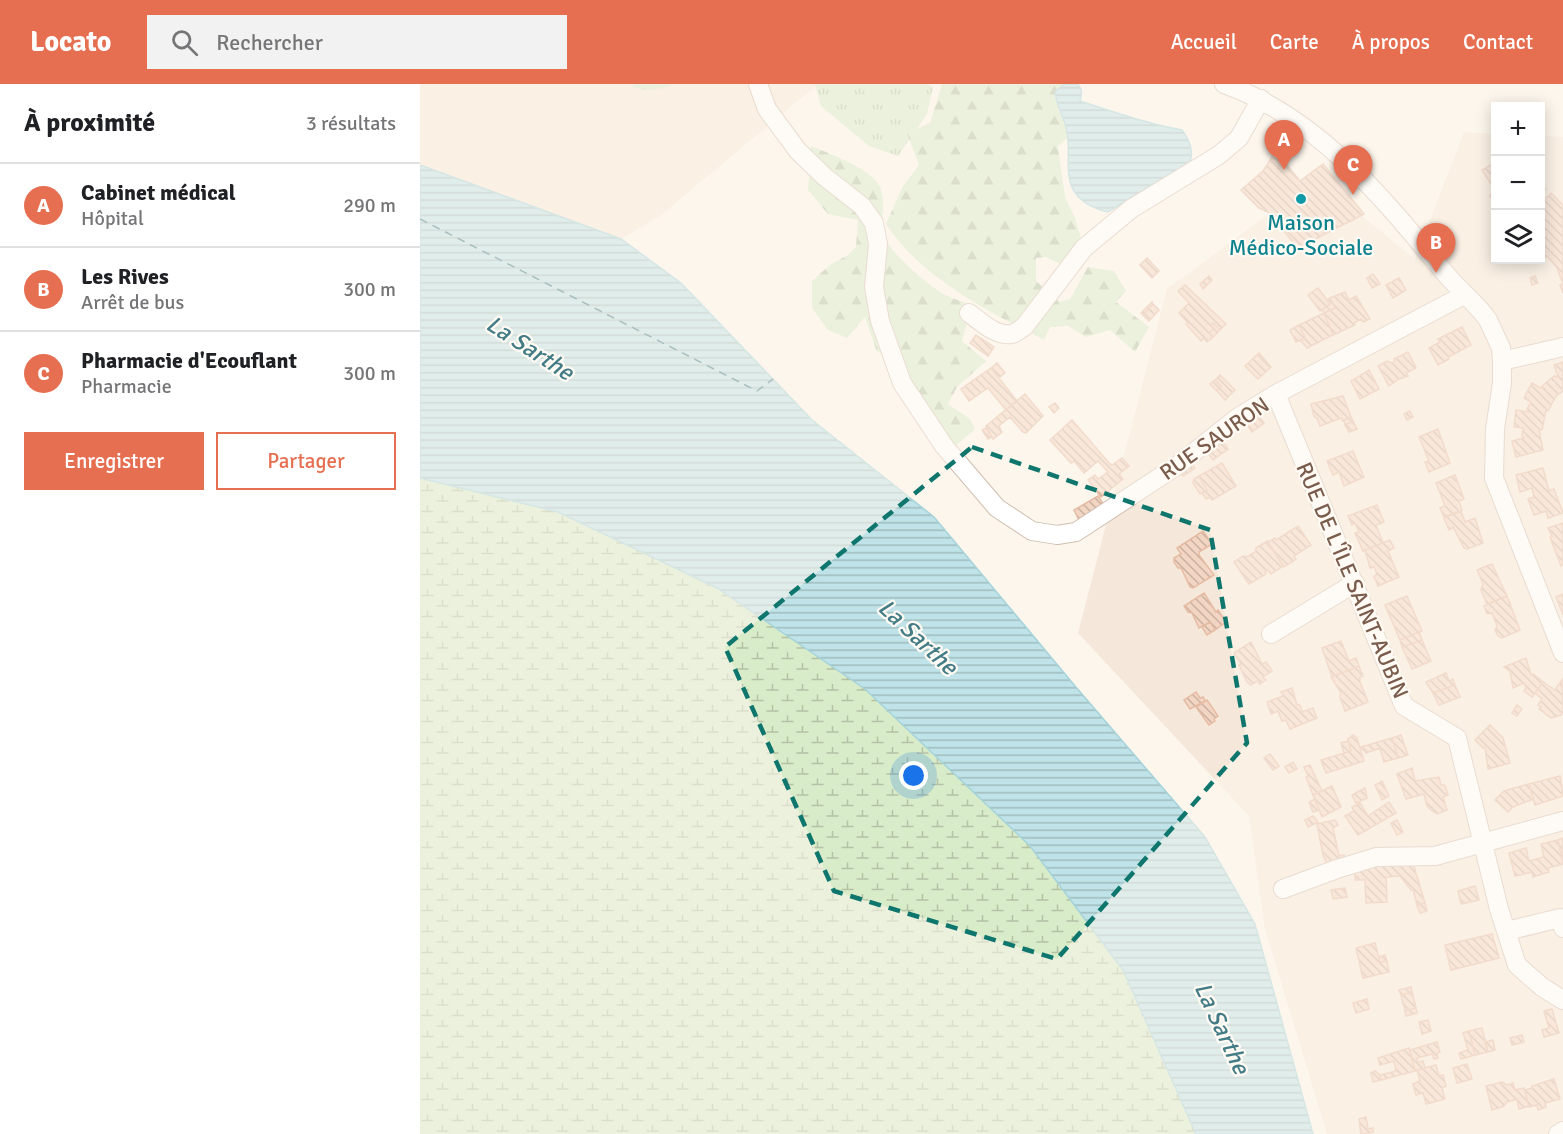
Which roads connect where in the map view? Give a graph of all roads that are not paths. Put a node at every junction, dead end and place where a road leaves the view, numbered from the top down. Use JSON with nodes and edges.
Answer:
{"nodes":[{"id":1,"x":758,"y":84,"type":"edge"},
{"id":2,"x":1224,"y":84,"type":"edge"},
{"id":3,"x":1261,"y":99,"type":"junction"},
{"id":4,"x":1464,"y":295,"type":"junction"},
{"id":5,"x":969,"y":313,"type":"dead end"},
{"id":6,"x":1563,"y":347,"type":"edge"},
{"id":7,"x":1502,"y":361,"type":"junction"},
{"id":8,"x":1276,"y":394,"type":"junction"},
{"id":9,"x":1354,"y":583,"type":"junction"},
{"id":10,"x":1271,"y":634,"type":"dead end"},
{"id":11,"x":1563,"y":653,"type":"edge"},
{"id":12,"x":1563,"y":821,"type":"edge"},
{"id":13,"x":1484,"y":843,"type":"junction"},
{"id":14,"x":1283,"y":889,"type":"dead end"},
{"id":15,"x":1563,"y":928,"type":"edge"},
{"id":16,"x":1507,"y":931,"type":"junction"},
{"id":17,"x":1563,"y":1000,"type":"edge"},
{"id":18,"x":1563,"y":1131,"type":"edge"},
{"id":19,"x":1558,"y":1134,"type":"edge"}],
"edges":[{"from":1,"to":8,"type":"street","name":"RUE SAURON"},
{"from":2,"to":3,"type":"street"},
{"from":3,"to":4,"type":"street"},
{"from":3,"to":5,"type":"street"},
{"from":4,"to":7,"type":"street"},
{"from":4,"to":8,"type":"street","name":"RUE SAURON"},
{"from":6,"to":7,"type":"street"},
{"from":7,"to":11,"type":"street"},
{"from":8,"to":9,"type":"street","name":"RUE DE L'ÎLE SAINT-AUBIN"},
{"from":9,"to":10,"type":"street"},
{"from":9,"to":13,"type":"street","name":"RUE DE L'ÎLE SAINT-AUBIN"},
{"from":12,"to":13,"type":"street"},
{"from":13,"to":14,"type":"street"},
{"from":13,"to":16,"type":"street","name":"RUE DE L'ÎLE SAINT-AUBIN"},
{"from":15,"to":16,"type":"street"},
{"from":16,"to":17,"type":"street","name":"RUE DE L'ÎLE SAINT-AUBIN"},
{"from":18,"to":19,"type":"street"}]}
